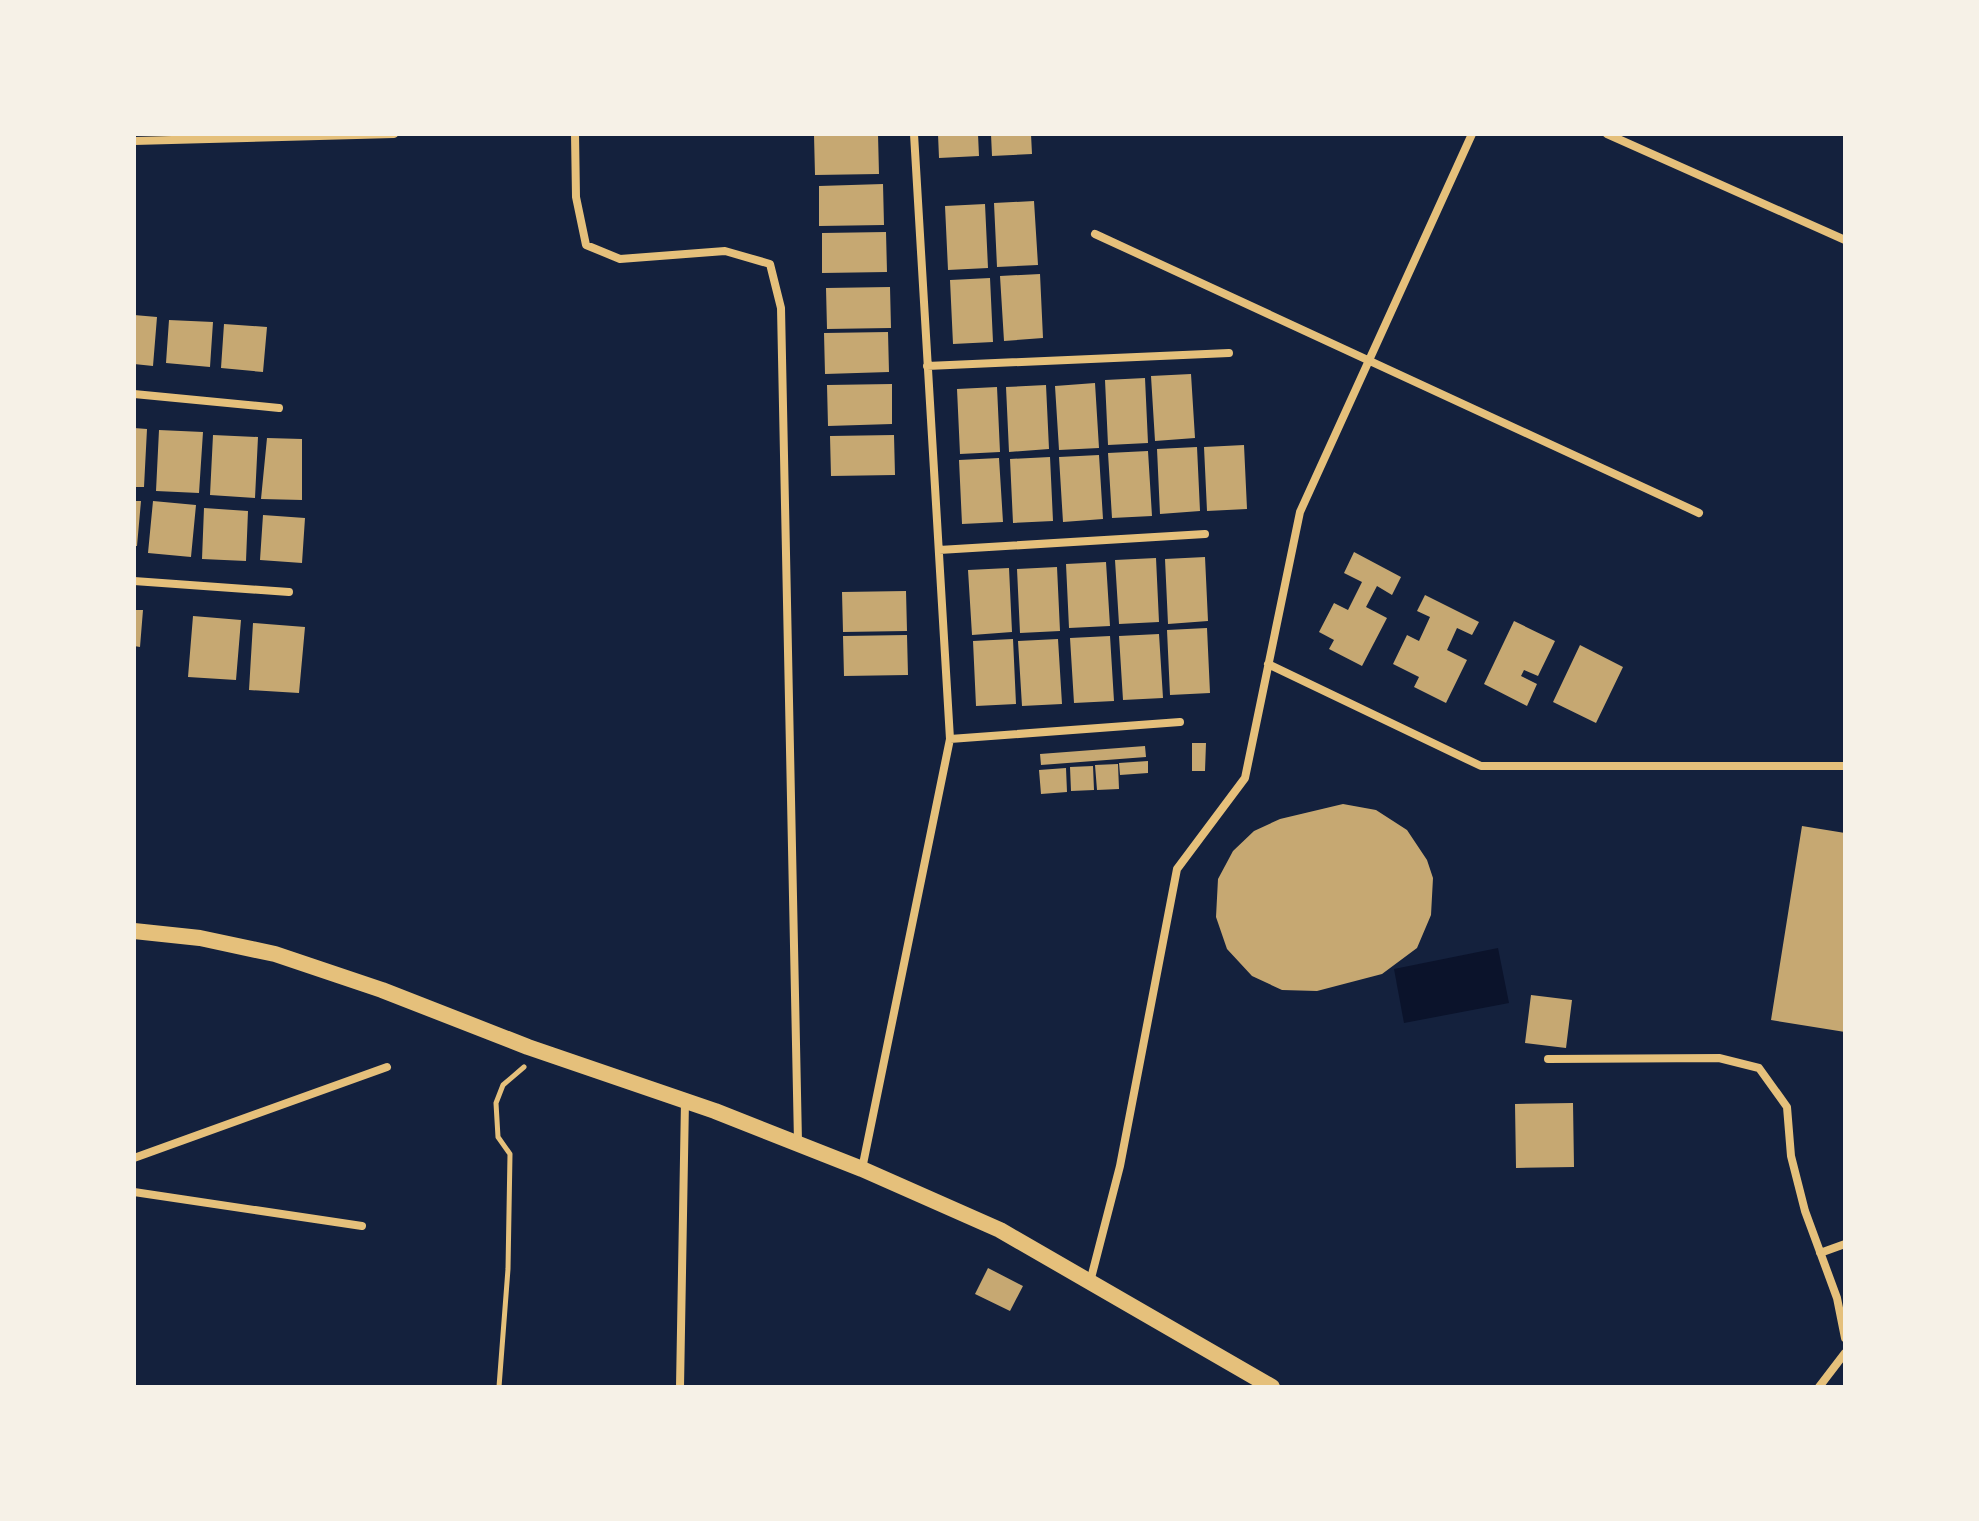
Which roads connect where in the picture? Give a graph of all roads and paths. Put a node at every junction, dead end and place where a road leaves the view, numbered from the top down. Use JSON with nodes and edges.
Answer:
{"nodes":[{"id":1,"x":394,"y":134,"type":"edge"},
{"id":2,"x":575,"y":134,"type":"edge"},
{"id":3,"x":914,"y":134,"type":"edge"},
{"id":4,"x":1472,"y":134,"type":"edge"},
{"id":5,"x":1607,"y":134,"type":"edge"},
{"id":6,"x":134,"y":141,"type":"edge"},
{"id":7,"x":1095,"y":234,"type":"dead end"},
{"id":8,"x":1845,"y":240,"type":"edge"},
{"id":9,"x":1229,"y":353,"type":"dead end"},
{"id":10,"x":1370,"y":360,"type":"junction"},
{"id":11,"x":927,"y":366,"type":"junction"},
{"id":12,"x":134,"y":394,"type":"edge"},
{"id":13,"x":279,"y":408,"type":"dead end"},
{"id":14,"x":1699,"y":513,"type":"dead end"},
{"id":15,"x":1205,"y":534,"type":"dead end"},
{"id":16,"x":939,"y":550,"type":"junction"},
{"id":17,"x":134,"y":581,"type":"edge"},
{"id":18,"x":289,"y":592,"type":"dead end"},
{"id":19,"x":1268,"y":664,"type":"junction"},
{"id":20,"x":1180,"y":722,"type":"dead end"},
{"id":21,"x":950,"y":739,"type":"junction"},
{"id":22,"x":1845,"y":766,"type":"edge"},
{"id":23,"x":134,"y":931,"type":"edge"},
{"id":24,"x":537,"y":1050,"type":"junction"},
{"id":25,"x":1548,"y":1059,"type":"dead end"},
{"id":26,"x":387,"y":1067,"type":"dead end"},
{"id":27,"x":685,"y":1101,"type":"junction"},
{"id":28,"x":798,"y":1142,"type":"junction"},
{"id":29,"x":134,"y":1158,"type":"edge"},
{"id":30,"x":862,"y":1169,"type":"junction"},
{"id":31,"x":134,"y":1192,"type":"edge"},
{"id":32,"x":362,"y":1226,"type":"dead end"},
{"id":33,"x":1845,"y":1244,"type":"edge"},
{"id":34,"x":1820,"y":1253,"type":"junction"},
{"id":35,"x":1090,"y":1283,"type":"junction"},
{"id":36,"x":1845,"y":1338,"type":"edge"},
{"id":37,"x":1845,"y":1353,"type":"edge"},
{"id":38,"x":499,"y":1387,"type":"edge"},
{"id":39,"x":680,"y":1387,"type":"edge"},
{"id":40,"x":1272,"y":1387,"type":"edge"},
{"id":41,"x":1819,"y":1387,"type":"edge"}],
"edges":[{"from":1,"to":6,"type":"street"},
{"from":2,"to":28,"type":"street"},
{"from":3,"to":11,"type":"street"},
{"from":4,"to":10,"type":"street"},
{"from":5,"to":8,"type":"street"},
{"from":7,"to":10,"type":"street"},
{"from":9,"to":11,"type":"street"},
{"from":10,"to":14,"type":"street"},
{"from":10,"to":19,"type":"street"},
{"from":11,"to":16,"type":"street"},
{"from":12,"to":13,"type":"street"},
{"from":15,"to":16,"type":"street"},
{"from":16,"to":21,"type":"street"},
{"from":17,"to":18,"type":"street"},
{"from":19,"to":22,"type":"street"},
{"from":19,"to":35,"type":"street"},
{"from":20,"to":21,"type":"street"},
{"from":21,"to":30,"type":"street"},
{"from":23,"to":24,"type":"main road"},
{"from":24,"to":27,"type":"main road"},
{"from":24,"to":38,"type":"path"},
{"from":25,"to":34,"type":"street"},
{"from":26,"to":29,"type":"street"},
{"from":27,"to":28,"type":"main road"},
{"from":27,"to":39,"type":"street"},
{"from":28,"to":30,"type":"main road"},
{"from":30,"to":35,"type":"main road"},
{"from":31,"to":32,"type":"street"},
{"from":33,"to":34,"type":"street"},
{"from":34,"to":36,"type":"street"},
{"from":35,"to":40,"type":"main road"},
{"from":37,"to":41,"type":"street"}]}
